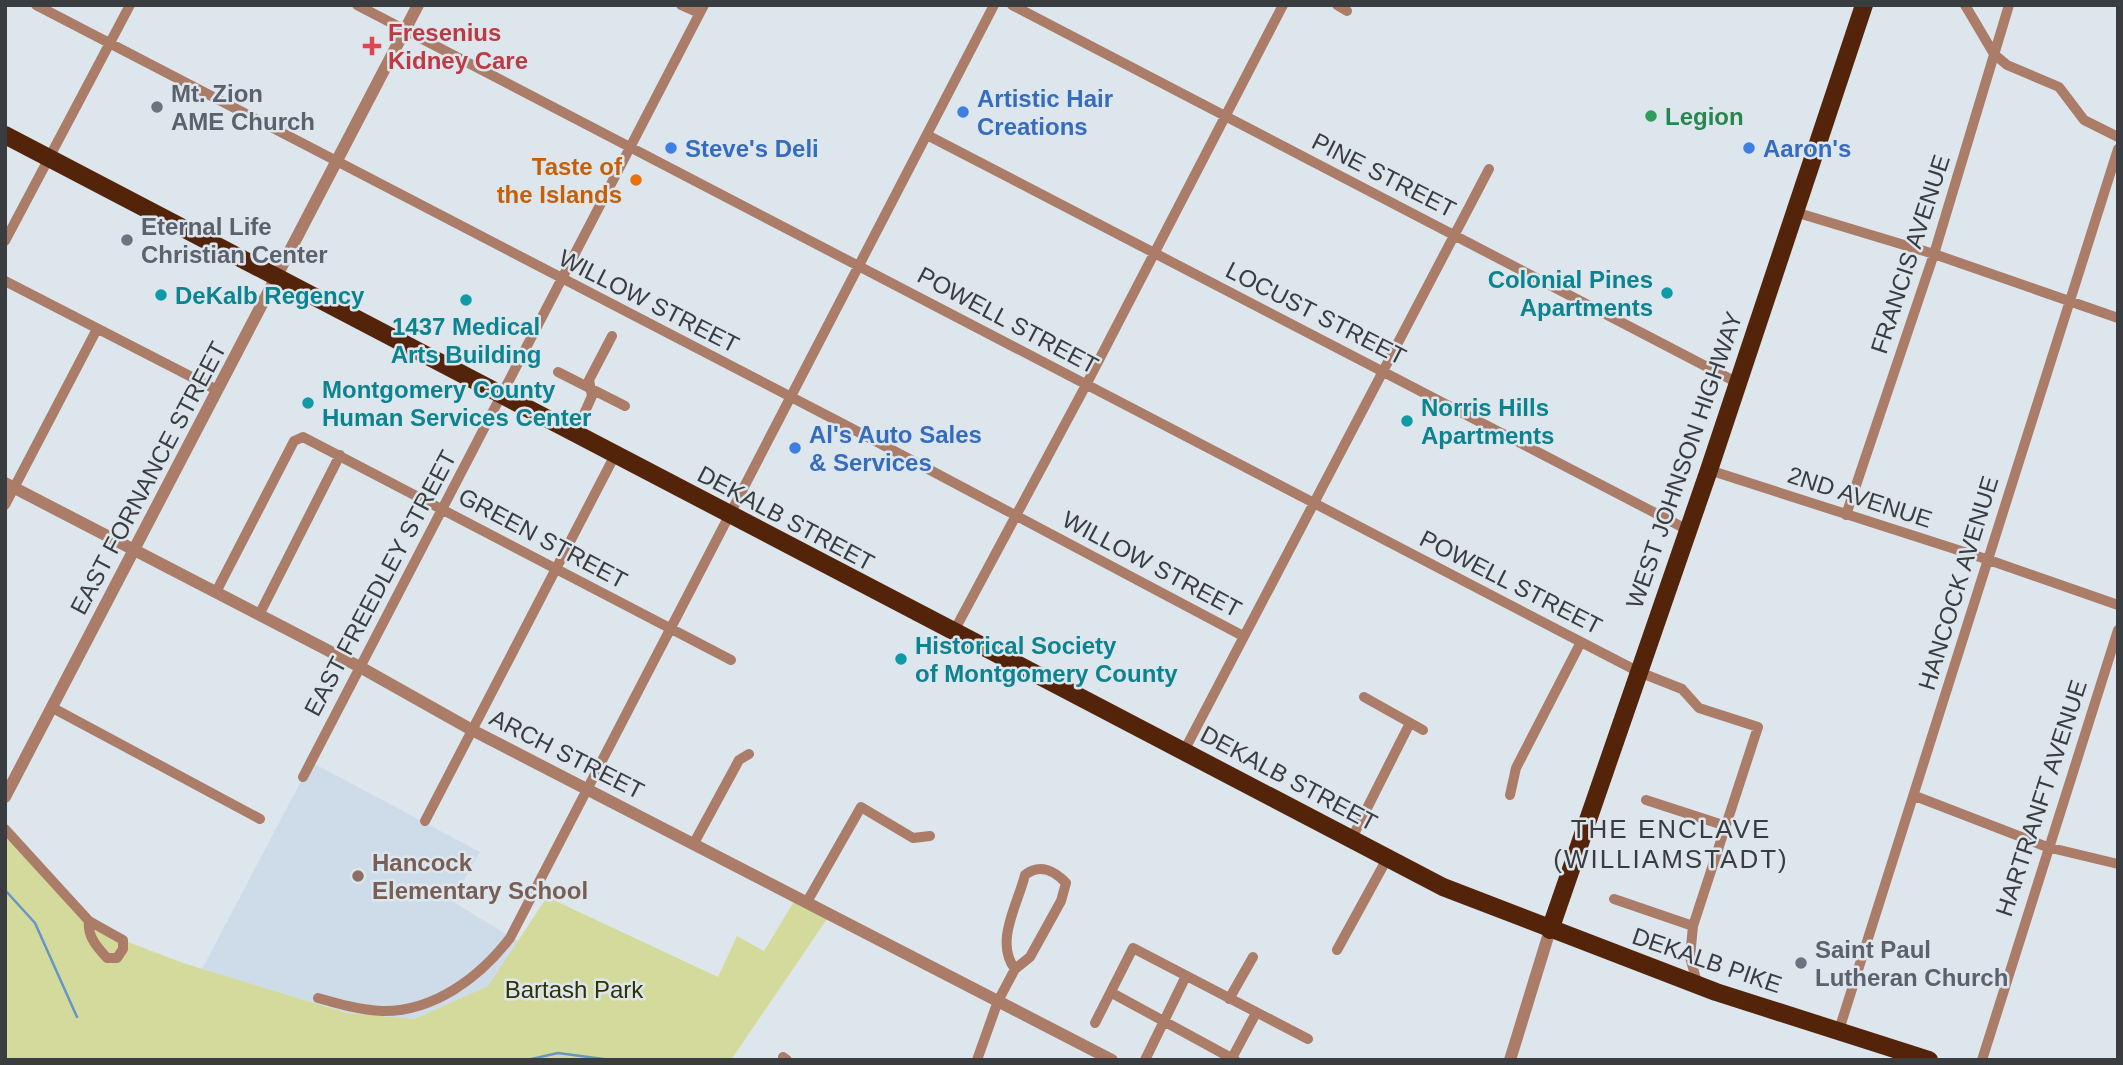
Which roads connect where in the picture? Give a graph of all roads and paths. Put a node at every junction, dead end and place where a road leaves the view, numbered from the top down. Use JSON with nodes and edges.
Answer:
{"nodes":[{"id":1,"x":36,"y":5,"type":"edge"},
{"id":2,"x":130,"y":5,"type":"edge"},
{"id":3,"x":358,"y":5,"type":"edge"},
{"id":4,"x":418,"y":5,"type":"edge"},
{"id":5,"x":681,"y":5,"type":"edge"},
{"id":6,"x":995,"y":5,"type":"edge"},
{"id":7,"x":1012,"y":5,"type":"edge"},
{"id":8,"x":1283,"y":5,"type":"edge"},
{"id":9,"x":1864,"y":5,"type":"edge"},
{"id":10,"x":1965,"y":5,"type":"edge"},
{"id":11,"x":2009,"y":5,"type":"edge"},
{"id":12,"x":701,"y":9,"type":"edge"},
{"id":13,"x":405,"y":30,"type":"junction"},
{"id":14,"x":109,"y":44,"type":"junction"},
{"id":15,"x":1994,"y":54,"type":"junction"},
{"id":16,"x":1227,"y":117,"type":"junction"},
{"id":17,"x":5,"y":135,"type":"edge"},
{"id":18,"x":927,"y":135,"type":"junction"},
{"id":19,"x":2118,"y":137,"type":"edge"},
{"id":20,"x":632,"y":148,"type":"junction"},
{"id":21,"x":2118,"y":149,"type":"edge"},
{"id":22,"x":49,"y":158,"type":"junction"},
{"id":23,"x":337,"y":163,"type":"junction"},
{"id":24,"x":1489,"y":169,"type":"dead end"},
{"id":25,"x":1795,"y":212,"type":"junction"},
{"id":26,"x":1453,"y":234,"type":"junction"},
{"id":27,"x":5,"y":241,"type":"edge"},
{"id":28,"x":1154,"y":253,"type":"junction"},
{"id":29,"x":1934,"y":254,"type":"junction"},
{"id":30,"x":859,"y":265,"type":"junction"},
{"id":31,"x":276,"y":279,"type":"junction"},
{"id":32,"x":5,"y":281,"type":"edge"},
{"id":33,"x":562,"y":281,"type":"junction"},
{"id":34,"x":2071,"y":301,"type":"junction"},
{"id":35,"x":2118,"y":318,"type":"edge"},
{"id":36,"x":97,"y":329,"type":"junction"},
{"id":37,"x":612,"y":336,"type":"dead end"},
{"id":38,"x":1382,"y":370,"type":"junction"},
{"id":39,"x":558,"y":372,"type":"dead end"},
{"id":40,"x":1736,"y":382,"type":"junction"},
{"id":41,"x":1086,"y":385,"type":"junction"},
{"id":42,"x":589,"y":387,"type":"junction"},
{"id":43,"x":217,"y":390,"type":"junction"},
{"id":44,"x":502,"y":396,"type":"junction"},
{"id":45,"x":790,"y":397,"type":"junction"},
{"id":46,"x":625,"y":406,"type":"dead end"},
{"id":47,"x":575,"y":434,"type":"junction"},
{"id":48,"x":340,"y":455,"type":"junction"},
{"id":49,"x":615,"y":455,"type":"junction"},
{"id":50,"x":1709,"y":470,"type":"junction"},
{"id":51,"x":10,"y":485,"type":"edge"},
{"id":52,"x":1311,"y":503,"type":"junction"},
{"id":53,"x":5,"y":505,"type":"edge"},
{"id":54,"x":443,"y":510,"type":"junction"},
{"id":55,"x":1846,"y":514,"type":"junction"},
{"id":56,"x":728,"y":515,"type":"junction"},
{"id":57,"x":1016,"y":516,"type":"junction"},
{"id":58,"x":1686,"y":529,"type":"junction"},
{"id":59,"x":135,"y":551,"type":"junction"},
{"id":60,"x":1986,"y":559,"type":"junction"},
{"id":61,"x":557,"y":569,"type":"junction"},
{"id":62,"x":216,"y":592,"type":"junction"},
{"id":63,"x":2118,"y":605,"type":"edge"},
{"id":64,"x":259,"y":615,"type":"junction"},
{"id":65,"x":670,"y":629,"type":"junction"},
{"id":66,"x":2118,"y":630,"type":"edge"},
{"id":67,"x":953,"y":633,"type":"junction"},
{"id":68,"x":1243,"y":636,"type":"junction"},
{"id":69,"x":1581,"y":642,"type":"junction"},
{"id":70,"x":730,"y":660,"type":"dead end"},
{"id":71,"x":360,"y":667,"type":"junction"},
{"id":72,"x":1639,"y":672,"type":"junction"},
{"id":73,"x":1364,"y":697,"type":"dead end"},
{"id":74,"x":51,"y":707,"type":"junction"},
{"id":75,"x":1410,"y":723,"type":"junction"},
{"id":76,"x":471,"y":730,"type":"junction"},
{"id":77,"x":1423,"y":730,"type":"dead end"},
{"id":78,"x":1184,"y":751,"type":"junction"},
{"id":79,"x":749,"y":754,"type":"dead end"},
{"id":80,"x":303,"y":777,"type":"dead end"},
{"id":81,"x":586,"y":787,"type":"junction"},
{"id":82,"x":1510,"y":795,"type":"dead end"},
{"id":83,"x":1915,"y":796,"type":"junction"},
{"id":84,"x":5,"y":797,"type":"edge"},
{"id":85,"x":1646,"y":800,"type":"dead end"},
{"id":86,"x":260,"y":819,"type":"dead end"},
{"id":87,"x":425,"y":821,"type":"dead end"},
{"id":88,"x":1726,"y":826,"type":"junction"},
{"id":89,"x":5,"y":829,"type":"edge"},
{"id":90,"x":930,"y":836,"type":"dead end"},
{"id":91,"x":1352,"y":838,"type":"junction"},
{"id":92,"x":694,"y":843,"type":"junction"},
{"id":93,"x":2047,"y":847,"type":"junction"},
{"id":94,"x":1388,"y":857,"type":"junction"},
{"id":95,"x":2118,"y":864,"type":"edge"},
{"id":96,"x":1614,"y":899,"type":"dead end"},
{"id":97,"x":808,"y":901,"type":"junction"},
{"id":98,"x":89,"y":921,"type":"dead end"},
{"id":99,"x":1693,"y":926,"type":"junction"},
{"id":100,"x":1550,"y":930,"type":"junction"},
{"id":101,"x":1337,"y":950,"type":"dead end"},
{"id":102,"x":1253,"y":957,"type":"dead end"},
{"id":103,"x":1015,"y":969,"type":"junction"},
{"id":104,"x":1186,"y":976,"type":"junction"},
{"id":105,"x":1716,"y":992,"type":"junction"},
{"id":106,"x":1112,"y":993,"type":"junction"},
{"id":107,"x":318,"y":998,"type":"dead end"},
{"id":108,"x":1229,"y":999,"type":"junction"},
{"id":109,"x":998,"y":1001,"type":"junction"},
{"id":110,"x":1256,"y":1013,"type":"junction"},
{"id":111,"x":1164,"y":1021,"type":"junction"},
{"id":112,"x":1095,"y":1023,"type":"dead end"},
{"id":113,"x":1839,"y":1030,"type":"junction"},
{"id":114,"x":1308,"y":1039,"type":"dead end"},
{"id":115,"x":1232,"y":1059,"type":"edge"},
{"id":116,"x":977,"y":1060,"type":"edge"},
{"id":117,"x":1112,"y":1060,"type":"edge"},
{"id":118,"x":1145,"y":1060,"type":"edge"},
{"id":119,"x":1510,"y":1060,"type":"edge"},
{"id":120,"x":1929,"y":1060,"type":"edge"},
{"id":121,"x":1982,"y":1060,"type":"edge"}],
"edges":[{"from":1,"to":14,"type":"street","name":"WILLOW STREET"},
{"from":2,"to":14,"type":"street"},
{"from":3,"to":13,"type":"street","name":"POWELL STREET"},
{"from":4,"to":13,"type":"street","name":"EAST FORNANCE STREET"},
{"from":5,"to":12,"type":"street"},
{"from":6,"to":18,"type":"street"},
{"from":7,"to":16,"type":"street","name":"PINE STREET"},
{"from":8,"to":16,"type":"street"},
{"from":9,"to":25,"type":"highway","name":"WEST JOHNSON HIGHWAY"},
{"from":10,"to":15,"type":"street"},
{"from":11,"to":15,"type":"street","name":"FRANCIS AVENUE"},
{"from":12,"to":20,"type":"street","name":"EAST FREEDLEY STREET"},
{"from":13,"to":20,"type":"street","name":"POWELL STREET"},
{"from":13,"to":23,"type":"street","name":"EAST FORNANCE STREET"},
{"from":14,"to":22,"type":"street"},
{"from":14,"to":23,"type":"street","name":"WILLOW STREET"},
{"from":15,"to":19,"type":"street"},
{"from":15,"to":29,"type":"street","name":"FRANCIS AVENUE"},
{"from":16,"to":26,"type":"street","name":"PINE STREET"},
{"from":16,"to":28,"type":"street"},
{"from":17,"to":22,"type":"highway","name":"DEKALB STREET"},
{"from":18,"to":28,"type":"street","name":"LOCUST STREET"},
{"from":18,"to":30,"type":"street"},
{"from":20,"to":30,"type":"street","name":"POWELL STREET"},
{"from":20,"to":33,"type":"street","name":"EAST FREEDLEY STREET"},
{"from":21,"to":34,"type":"street","name":"HANCOCK AVENUE"},
{"from":22,"to":27,"type":"street"},
{"from":22,"to":31,"type":"highway","name":"DEKALB STREET"},
{"from":23,"to":31,"type":"street","name":"EAST FORNANCE STREET"},
{"from":23,"to":33,"type":"street","name":"WILLOW STREET"},
{"from":24,"to":26,"type":"street"},
{"from":25,"to":29,"type":"street"},
{"from":25,"to":40,"type":"highway","name":"WEST JOHNSON HIGHWAY"},
{"from":26,"to":38,"type":"street"},
{"from":26,"to":40,"type":"street","name":"PINE STREET"},
{"from":28,"to":38,"type":"street","name":"LOCUST STREET"},
{"from":28,"to":41,"type":"street"},
{"from":29,"to":34,"type":"street"},
{"from":29,"to":55,"type":"street","name":"FRANCIS AVENUE"},
{"from":30,"to":41,"type":"street","name":"POWELL STREET"},
{"from":30,"to":45,"type":"street"},
{"from":31,"to":43,"type":"street","name":"EAST FORNANCE STREET"},
{"from":31,"to":44,"type":"highway","name":"DEKALB STREET"},
{"from":32,"to":36,"type":"street"},
{"from":33,"to":44,"type":"street","name":"EAST FREEDLEY STREET"},
{"from":33,"to":45,"type":"street","name":"WILLOW STREET"},
{"from":34,"to":35,"type":"street"},
{"from":34,"to":60,"type":"street","name":"HANCOCK AVENUE"},
{"from":36,"to":43,"type":"street"},
{"from":36,"to":51,"type":"street"},
{"from":37,"to":42,"type":"street"},
{"from":38,"to":52,"type":"street"},
{"from":38,"to":58,"type":"street","name":"LOCUST STREET"},
{"from":39,"to":42,"type":"street"},
{"from":40,"to":50,"type":"highway","name":"WEST JOHNSON HIGHWAY"},
{"from":41,"to":52,"type":"street","name":"POWELL STREET"},
{"from":41,"to":57,"type":"street"},
{"from":42,"to":46,"type":"street"},
{"from":42,"to":47,"type":"street"},
{"from":43,"to":59,"type":"street","name":"EAST FORNANCE STREET"},
{"from":44,"to":47,"type":"highway","name":"DEKALB STREET"},
{"from":44,"to":54,"type":"street","name":"EAST FREEDLEY STREET"},
{"from":45,"to":56,"type":"street"},
{"from":45,"to":57,"type":"street","name":"WILLOW STREET"},
{"from":47,"to":49,"type":"highway","name":"DEKALB STREET"},
{"from":48,"to":54,"type":"street","name":"GREEN STREET"},
{"from":48,"to":62,"type":"street","name":"GREEN STREET"},
{"from":48,"to":64,"type":"street"},
{"from":49,"to":56,"type":"highway","name":"DEKALB STREET"},
{"from":49,"to":61,"type":"street"},
{"from":50,"to":55,"type":"street","name":"2ND AVENUE"},
{"from":50,"to":58,"type":"highway","name":"WEST JOHNSON HIGHWAY"},
{"from":51,"to":53,"type":"street"},
{"from":51,"to":59,"type":"street","name":"ARCH STREET"},
{"from":52,"to":68,"type":"street"},
{"from":52,"to":69,"type":"street","name":"POWELL STREET"},
{"from":54,"to":61,"type":"street","name":"GREEN STREET"},
{"from":54,"to":71,"type":"street","name":"EAST FREEDLEY STREET"},
{"from":55,"to":60,"type":"street","name":"2ND AVENUE"},
{"from":56,"to":65,"type":"street"},
{"from":56,"to":67,"type":"highway","name":"DEKALB STREET"},
{"from":57,"to":67,"type":"street"},
{"from":57,"to":68,"type":"street","name":"WILLOW STREET"},
{"from":58,"to":72,"type":"highway","name":"WEST JOHNSON HIGHWAY"},
{"from":59,"to":62,"type":"street","name":"ARCH STREET"},
{"from":59,"to":74,"type":"street","name":"EAST FORNANCE STREET"},
{"from":60,"to":63,"type":"street","name":"2ND AVENUE"},
{"from":60,"to":83,"type":"street","name":"HANCOCK AVENUE"},
{"from":61,"to":65,"type":"street","name":"GREEN STREET"},
{"from":61,"to":76,"type":"street"},
{"from":62,"to":64,"type":"street","name":"ARCH STREET"},
{"from":64,"to":71,"type":"street","name":"ARCH STREET"},
{"from":65,"to":70,"type":"street","name":"GREEN STREET"},
{"from":65,"to":81,"type":"street"},
{"from":66,"to":93,"type":"street","name":"HARTRANFT AVENUE"},
{"from":67,"to":78,"type":"highway","name":"DEKALB STREET"},
{"from":68,"to":78,"type":"street"},
{"from":69,"to":72,"type":"street","name":"POWELL STREET"},
{"from":69,"to":82,"type":"street"},
{"from":71,"to":76,"type":"street","name":"ARCH STREET"},
{"from":71,"to":80,"type":"street","name":"EAST FREEDLEY STREET"},
{"from":72,"to":88,"type":"street","name":"POWELL STREET"},
{"from":72,"to":100,"type":"highway","name":"WEST JOHNSON HIGHWAY"},
{"from":73,"to":75,"type":"street"},
{"from":74,"to":84,"type":"street","name":"EAST FORNANCE STREET"},
{"from":74,"to":86,"type":"street"},
{"from":75,"to":77,"type":"street"},
{"from":75,"to":91,"type":"street"},
{"from":76,"to":81,"type":"street","name":"ARCH STREET"},
{"from":76,"to":87,"type":"street"},
{"from":78,"to":91,"type":"highway","name":"DEKALB STREET"},
{"from":79,"to":92,"type":"street"},
{"from":81,"to":92,"type":"street","name":"ARCH STREET"},
{"from":81,"to":107,"type":"street"},
{"from":83,"to":93,"type":"street"},
{"from":83,"to":113,"type":"street","name":"HANCOCK AVENUE"},
{"from":85,"to":88,"type":"street"},
{"from":88,"to":99,"type":"street"},
{"from":89,"to":98,"type":"street"},
{"from":90,"to":97,"type":"street"},
{"from":91,"to":94,"type":"highway","name":"DEKALB STREET"},
{"from":92,"to":97,"type":"street","name":"ARCH STREET"},
{"from":93,"to":95,"type":"street"},
{"from":93,"to":121,"type":"street","name":"HARTRANFT AVENUE"},
{"from":94,"to":100,"type":"highway","name":"DEKALB STREET"},
{"from":94,"to":101,"type":"street"},
{"from":96,"to":99,"type":"street"},
{"from":97,"to":109,"type":"street","name":"ARCH STREET"},
{"from":99,"to":105,"type":"street"},
{"from":100,"to":105,"type":"highway","name":"DEKALB PIKE"},
{"from":100,"to":119,"type":"street"},
{"from":102,"to":108,"type":"street"},
{"from":103,"to":103,"type":"street"},
{"from":103,"to":109,"type":"street"},
{"from":104,"to":106,"type":"street"},
{"from":104,"to":108,"type":"street"},
{"from":104,"to":111,"type":"street"},
{"from":105,"to":113,"type":"highway","name":"DEKALB PIKE"},
{"from":106,"to":111,"type":"street"},
{"from":106,"to":112,"type":"street"},
{"from":108,"to":110,"type":"street"},
{"from":109,"to":116,"type":"street"},
{"from":109,"to":117,"type":"street","name":"ARCH STREET"},
{"from":110,"to":114,"type":"street"},
{"from":110,"to":115,"type":"street"},
{"from":111,"to":115,"type":"street"},
{"from":111,"to":118,"type":"street"},
{"from":113,"to":120,"type":"highway","name":"DEKALB PIKE"}]}
